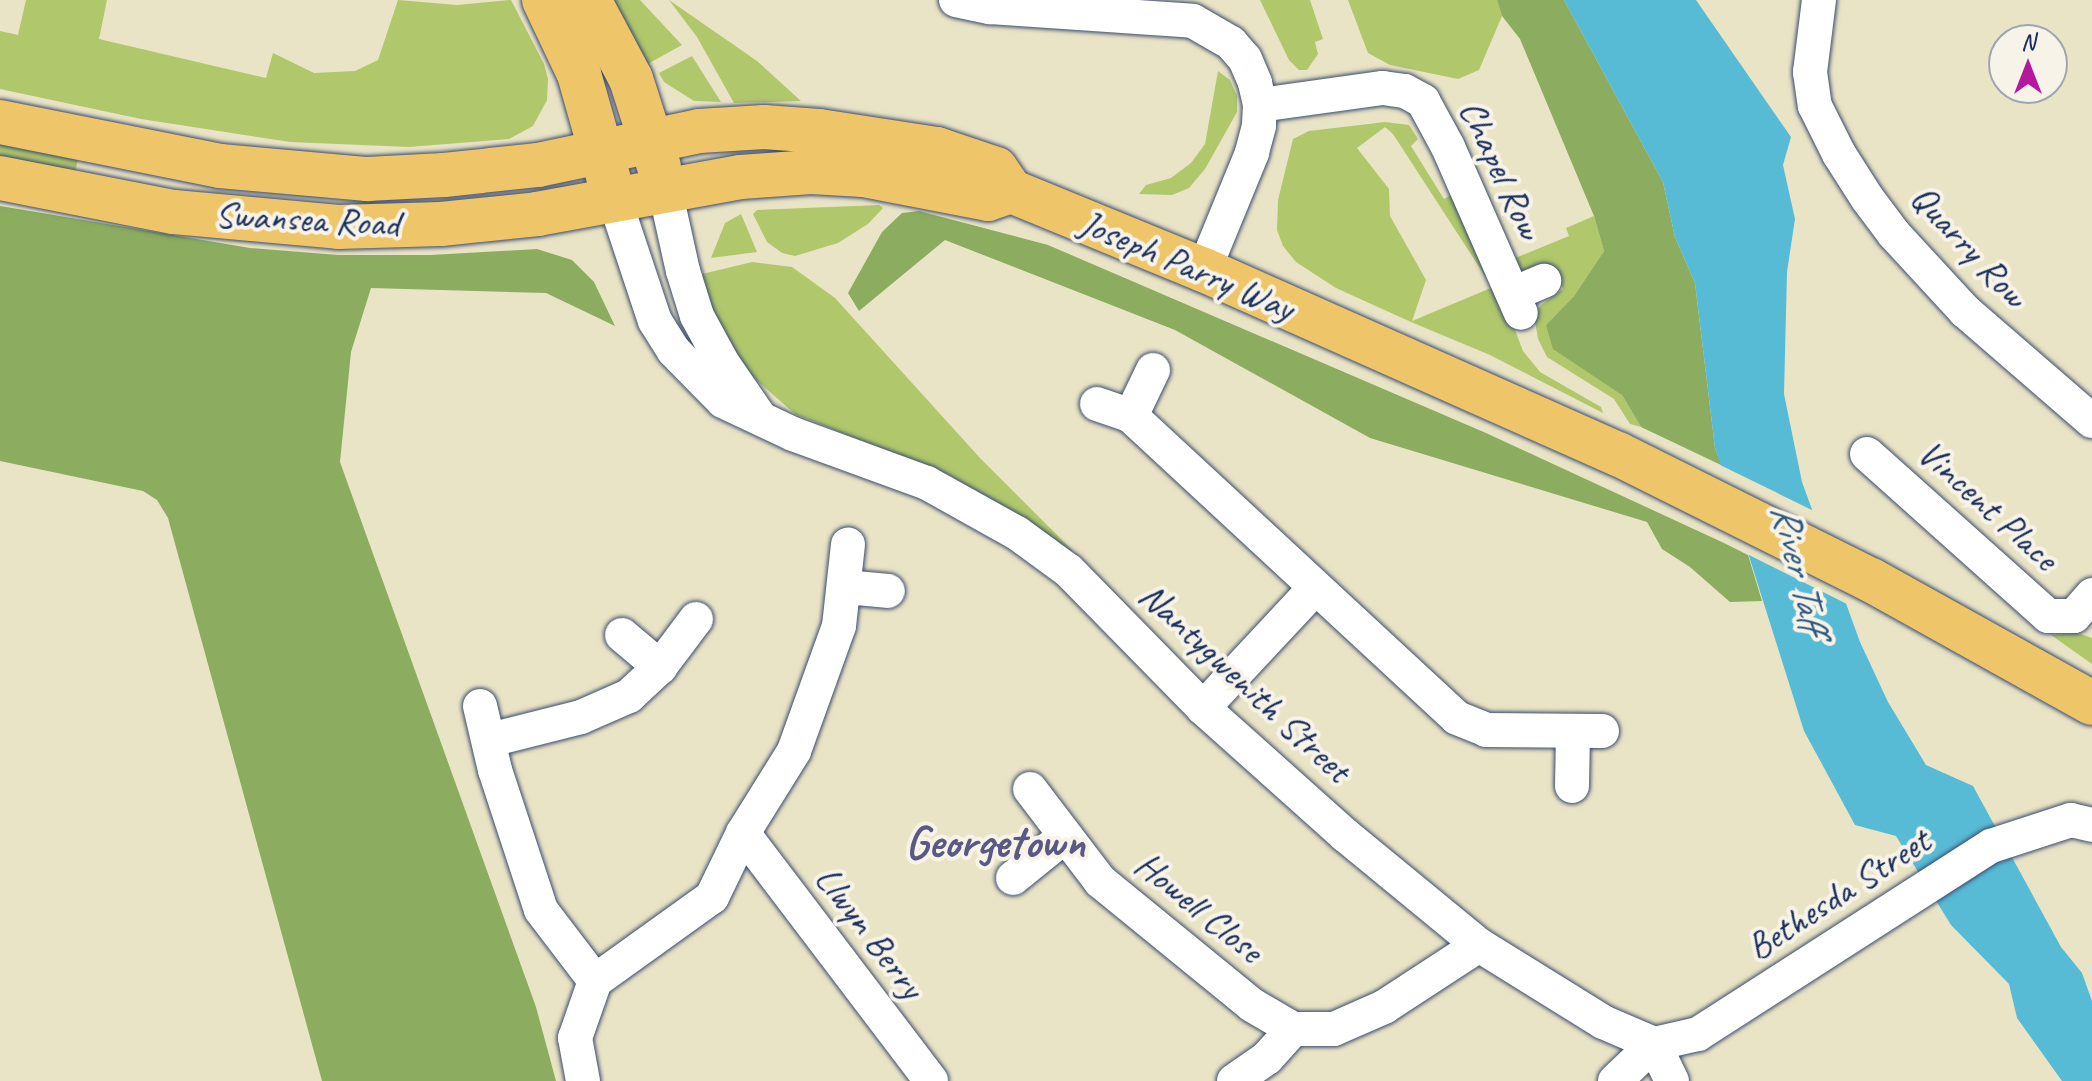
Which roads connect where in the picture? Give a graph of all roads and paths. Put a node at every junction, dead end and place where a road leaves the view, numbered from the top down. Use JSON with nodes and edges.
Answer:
{"nodes":[{"id":1,"x":544,"y":0,"type":"edge"},
{"id":2,"x":589,"y":0,"type":"edge"},
{"id":3,"x":956,"y":0,"type":"edge"},
{"id":4,"x":1819,"y":0,"type":"edge"},
{"id":5,"x":1058,"y":5,"type":"edge"},
{"id":6,"x":1260,"y":105,"type":"junction"},
{"id":7,"x":0,"y":122,"type":"edge"},
{"id":8,"x":652,"y":140,"type":"junction"},
{"id":9,"x":602,"y":152,"type":"junction"},
{"id":10,"x":0,"y":178,"type":"edge"},
{"id":11,"x":665,"y":190,"type":"junction"},
{"id":12,"x":1011,"y":191,"type":"junction"},
{"id":13,"x":615,"y":201,"type":"junction"},
{"id":14,"x":1204,"y":270,"type":"junction"},
{"id":15,"x":1526,"y":296,"type":"dead end"},
{"id":16,"x":1153,"y":370,"type":"dead end"},
{"id":17,"x":1097,"y":404,"type":"dead end"},
{"id":18,"x":759,"y":416,"type":"junction"},
{"id":19,"x":1131,"y":416,"type":"junction"},
{"id":20,"x":2092,"y":421,"type":"edge"},
{"id":21,"x":1867,"y":454,"type":"dead end"},
{"id":22,"x":848,"y":544,"type":"dead end"},
{"id":23,"x":845,"y":587,"type":"junction"},
{"id":24,"x":1314,"y":589,"type":"junction"},
{"id":25,"x":888,"y":591,"type":"dead end"},
{"id":26,"x":2092,"y":595,"type":"edge"},
{"id":27,"x":696,"y":619,"type":"dead end"},
{"id":28,"x":622,"y":635,"type":"dead end"},
{"id":29,"x":660,"y":667,"type":"junction"},
{"id":30,"x":2092,"y":703,"type":"edge"},
{"id":31,"x":480,"y":706,"type":"dead end"},
{"id":32,"x":1203,"y":708,"type":"junction"},
{"id":33,"x":490,"y":740,"type":"junction"},
{"id":34,"x":1572,"y":786,"type":"dead end"},
{"id":35,"x":1030,"y":789,"type":"dead end"},
{"id":36,"x":2081,"y":822,"type":"edge"},
{"id":37,"x":743,"y":833,"type":"junction"},
{"id":38,"x":1065,"y":836,"type":"junction"},
{"id":39,"x":1013,"y":878,"type":"dead end"},
{"id":40,"x":1479,"y":945,"type":"junction"},
{"id":41,"x":595,"y":981,"type":"junction"},
{"id":42,"x":1293,"y":1029,"type":"junction"},
{"id":43,"x":1654,"y":1044,"type":"junction"},
{"id":44,"x":583,"y":1081,"type":"edge"},
{"id":45,"x":931,"y":1081,"type":"edge"},
{"id":46,"x":1234,"y":1081,"type":"edge"},
{"id":47,"x":1615,"y":1081,"type":"edge"},
{"id":48,"x":1672,"y":1081,"type":"edge"}],
"edges":[{"from":1,"to":9,"type":"main road"},
{"from":2,"to":8,"type":"main road"},
{"from":3,"to":5,"type":"street"},
{"from":4,"to":20,"type":"street","name":"Quarry Row"},
{"from":5,"to":6,"type":"street"},
{"from":6,"to":14,"type":"street"},
{"from":6,"to":15,"type":"street","name":"Chapel Row"},
{"from":7,"to":9,"type":"main road","name":"Swansea Road"},
{"from":8,"to":9,"type":"main road","name":"Swansea Road"},
{"from":8,"to":11,"type":"main road"},
{"from":8,"to":12,"type":"main road","name":"Joseph Parry Way"},
{"from":9,"to":13,"type":"main road"},
{"from":10,"to":13,"type":"main road","name":"Swansea Road"},
{"from":11,"to":12,"type":"main road","name":"Swansea Road"},
{"from":11,"to":13,"type":"main road","name":"Swansea Road"},
{"from":11,"to":18,"type":"street","name":"Nantygwenith Street"},
{"from":12,"to":14,"type":"main road","name":"Joseph Parry Way"},
{"from":13,"to":18,"type":"street","name":"Nantygwenith Street"},
{"from":14,"to":30,"type":"main road","name":"Joseph Parry Way"},
{"from":16,"to":19,"type":"street"},
{"from":17,"to":19,"type":"street"},
{"from":18,"to":32,"type":"street","name":"Nantygwenith Street"},
{"from":19,"to":24,"type":"street"},
{"from":21,"to":26,"type":"street","name":"Vincent Place"},
{"from":22,"to":23,"type":"street"},
{"from":23,"to":25,"type":"street"},
{"from":23,"to":37,"type":"street"},
{"from":24,"to":32,"type":"street"},
{"from":24,"to":34,"type":"street"},
{"from":27,"to":29,"type":"street"},
{"from":28,"to":29,"type":"street"},
{"from":29,"to":33,"type":"street"},
{"from":31,"to":33,"type":"street"},
{"from":32,"to":40,"type":"street","name":"Nantygwenith Street"},
{"from":33,"to":41,"type":"street"},
{"from":35,"to":38,"type":"street","name":"Howell Close"},
{"from":36,"to":43,"type":"street","name":"Bethesda Street"},
{"from":37,"to":41,"type":"street"},
{"from":37,"to":45,"type":"street","name":"Llwyn Berry"},
{"from":38,"to":39,"type":"street"},
{"from":38,"to":42,"type":"street","name":"Howell Close"},
{"from":40,"to":42,"type":"street"},
{"from":40,"to":43,"type":"street","name":"Nantygwenith Street"},
{"from":41,"to":44,"type":"street"},
{"from":42,"to":46,"type":"street"},
{"from":43,"to":47,"type":"street"},
{"from":43,"to":48,"type":"street"}]}
